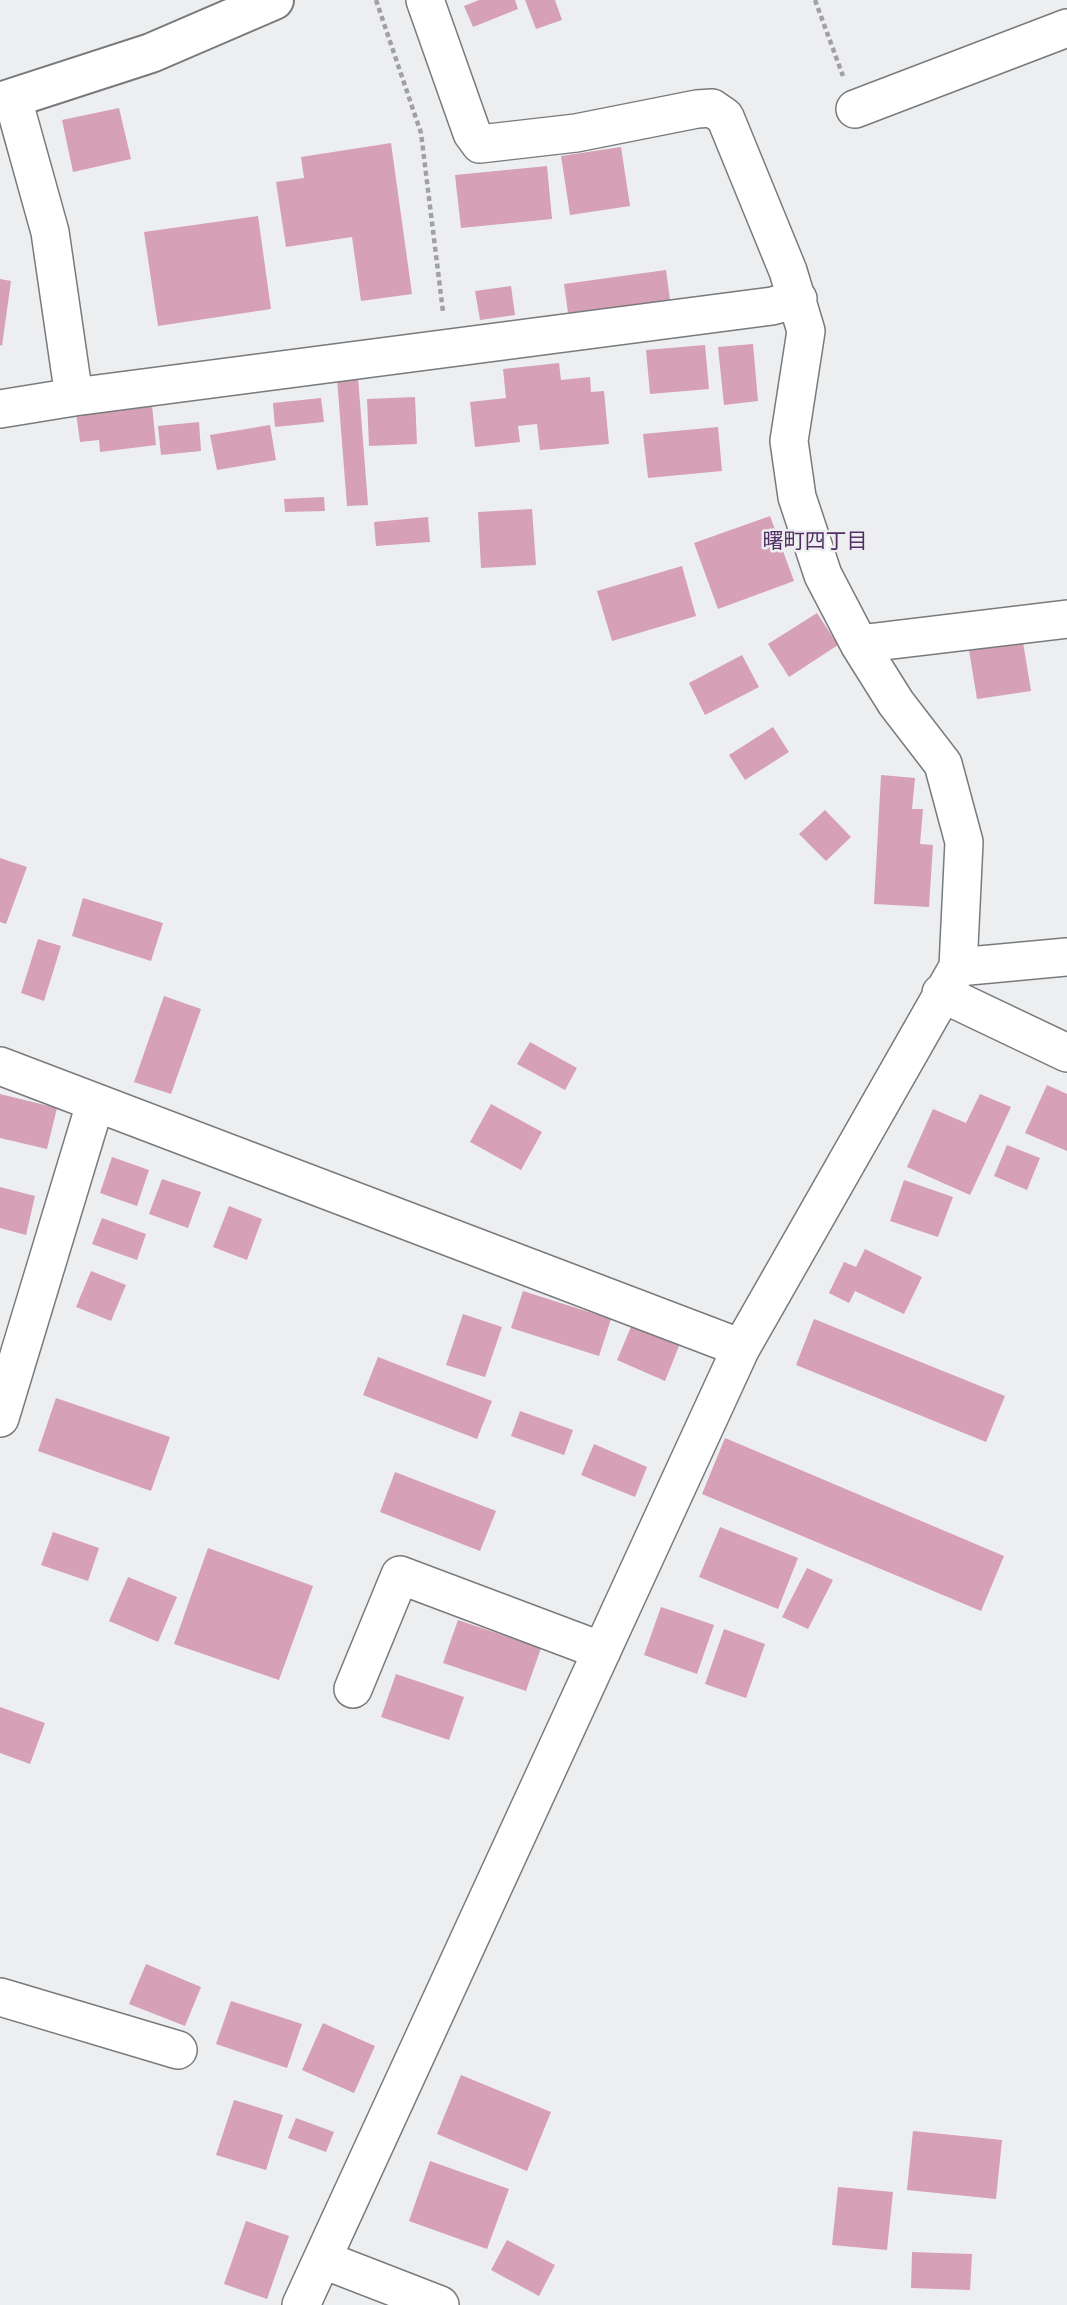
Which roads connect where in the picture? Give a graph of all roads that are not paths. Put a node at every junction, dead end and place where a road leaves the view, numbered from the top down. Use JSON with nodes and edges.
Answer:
{"nodes":[{"id":1,"x":274,"y":0,"type":"edge"},
{"id":2,"x":425,"y":0,"type":"edge"},
{"id":3,"x":1067,"y":28,"type":"edge"},
{"id":4,"x":7,"y":101,"type":"edge"},
{"id":5,"x":855,"y":109,"type":"road end"},
{"id":6,"x":798,"y":299,"type":"junction"},
{"id":7,"x":74,"y":397,"type":"junction"},
{"id":8,"x":0,"y":409,"type":"edge"},
{"id":9,"x":1067,"y":619,"type":"edge"},
{"id":10,"x":859,"y":644,"type":"junction"},
{"id":11,"x":1067,"y":957,"type":"edge"},
{"id":12,"x":950,"y":980,"type":"junction"},
{"id":13,"x":1067,"y":1053,"type":"edge"},
{"id":14,"x":0,"y":1066,"type":"edge"},
{"id":15,"x":95,"y":1104,"type":"junction"},
{"id":16,"x":741,"y":1348,"type":"junction"},
{"id":17,"x":0,"y":1418,"type":"edge"},
{"id":18,"x":602,"y":1651,"type":"junction"},
{"id":19,"x":353,"y":1689,"type":"dead end"},
{"id":20,"x":0,"y":1997,"type":"edge"},
{"id":21,"x":178,"y":2049,"type":"dead end"},
{"id":22,"x":324,"y":2260,"type":"junction"},
{"id":23,"x":301,"y":2305,"type":"edge"},
{"id":24,"x":440,"y":2305,"type":"edge"}],
"edges":[{"from":1,"to":4,"type":"street"},
{"from":2,"to":6,"type":"street"},
{"from":3,"to":5,"type":"street"},
{"from":4,"to":7,"type":"street"},
{"from":6,"to":7,"type":"street"},
{"from":6,"to":10,"type":"street"},
{"from":7,"to":8,"type":"street"},
{"from":9,"to":10,"type":"street"},
{"from":10,"to":12,"type":"street"},
{"from":11,"to":12,"type":"street"},
{"from":12,"to":13,"type":"street"},
{"from":12,"to":16,"type":"street"},
{"from":14,"to":15,"type":"street"},
{"from":15,"to":16,"type":"street"},
{"from":15,"to":17,"type":"street"},
{"from":16,"to":18,"type":"street"},
{"from":18,"to":19,"type":"street"},
{"from":18,"to":22,"type":"street"},
{"from":20,"to":21,"type":"street"},
{"from":22,"to":23,"type":"street"},
{"from":22,"to":24,"type":"street"}]}
